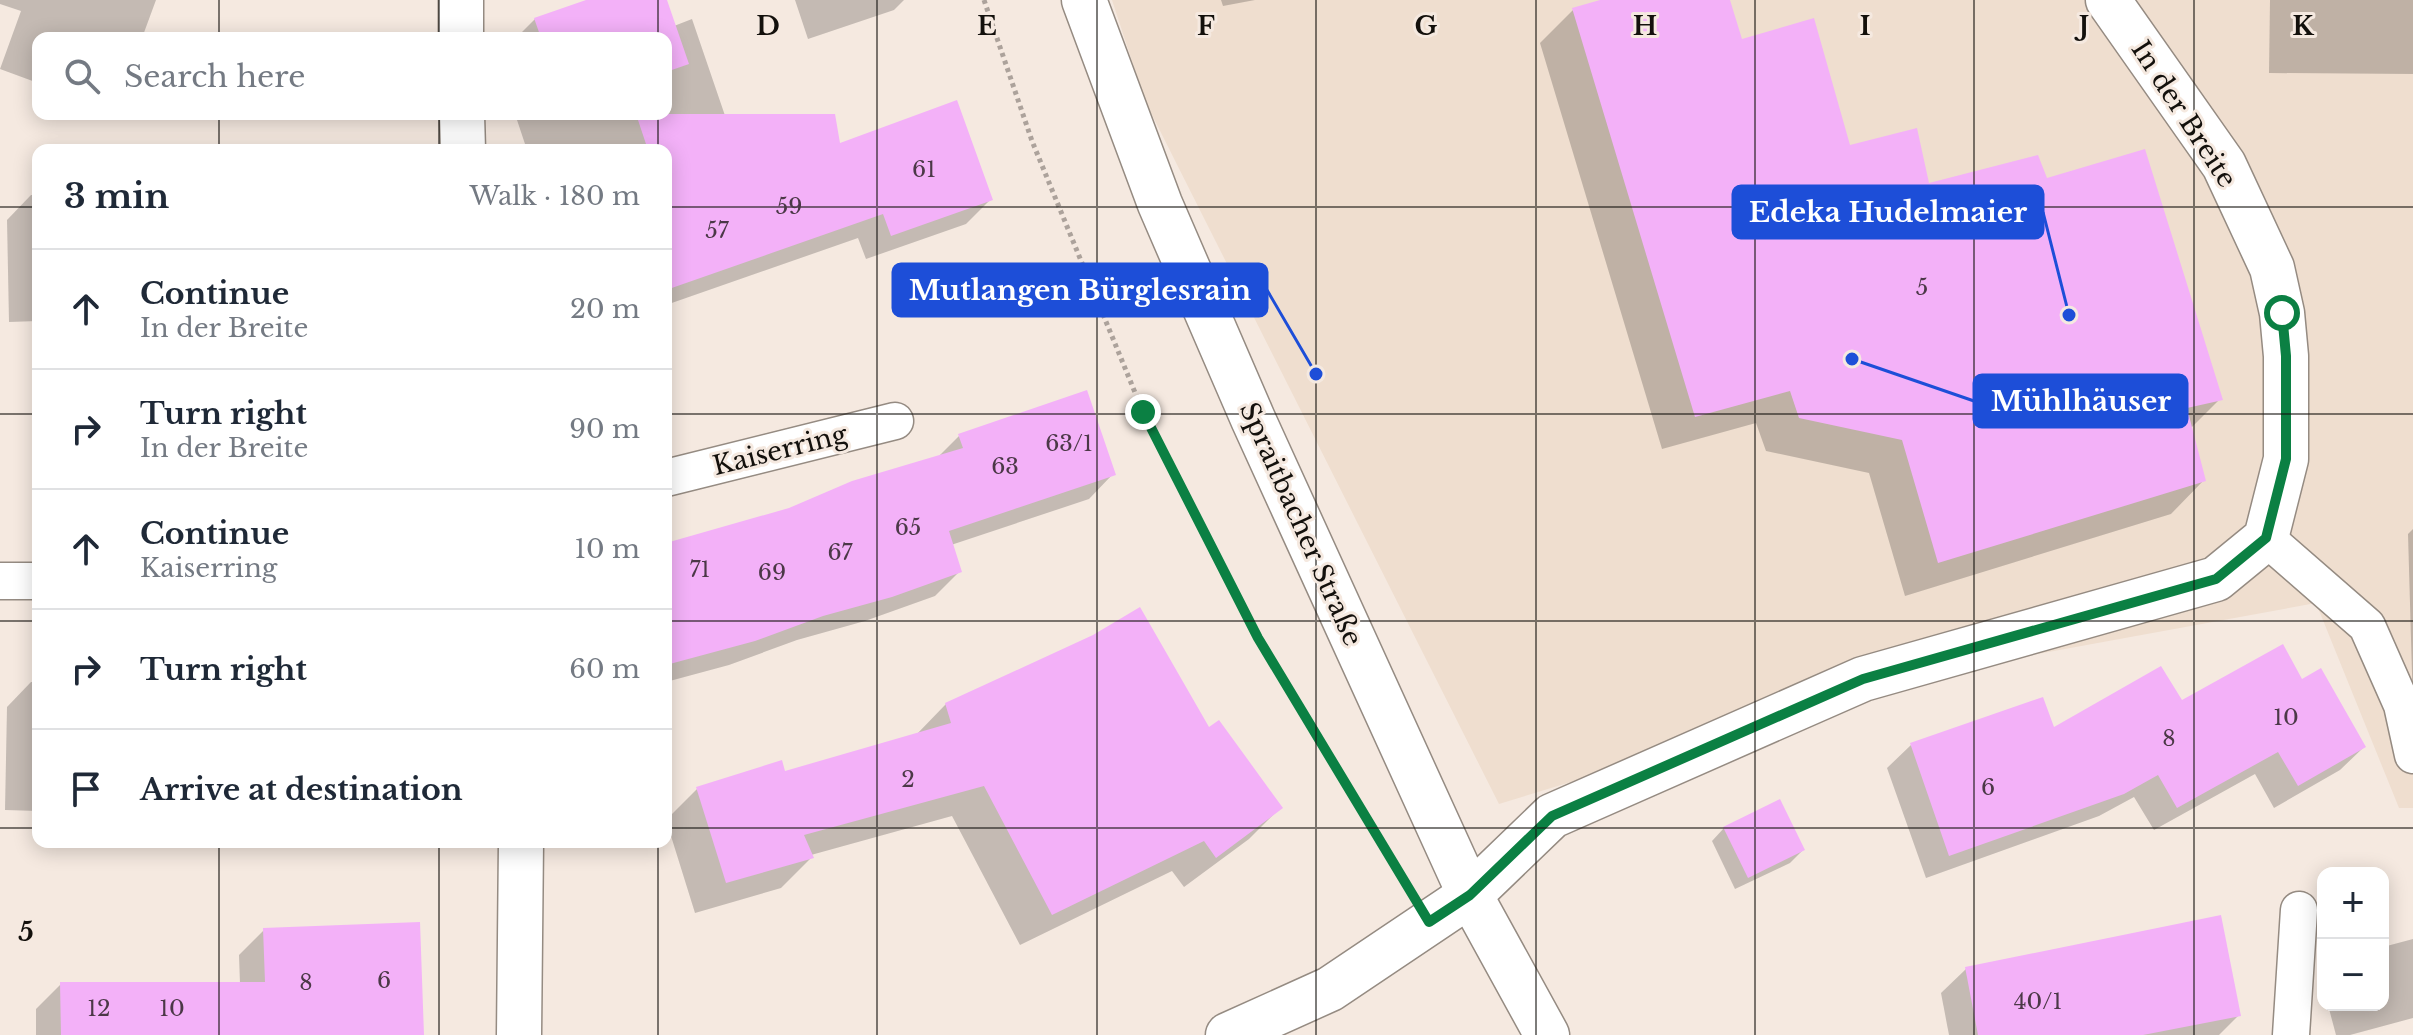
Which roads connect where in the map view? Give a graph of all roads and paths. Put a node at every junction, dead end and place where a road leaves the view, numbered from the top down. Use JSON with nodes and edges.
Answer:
{"nodes":[{"id":1,"x":461,"y":0,"type":"edge"},
{"id":2,"x":984,"y":0,"type":"edge"},
{"id":3,"x":1084,"y":0,"type":"edge"},
{"id":4,"x":2108,"y":0,"type":"edge"},
{"id":5,"x":461,"y":32,"type":"edge"},
{"id":6,"x":462,"y":120,"type":"edge"},
{"id":7,"x":463,"y":144,"type":"edge"},
{"id":8,"x":895,"y":421,"type":"dead end"},
{"id":9,"x":672,"y":477,"type":"edge"},
{"id":10,"x":2266,"y":538,"type":"junction"},
{"id":11,"x":0,"y":581,"type":"edge"},
{"id":12,"x":32,"y":581,"type":"edge"},
{"id":13,"x":2413,"y":755,"type":"edge"},
{"id":14,"x":1380,"y":841,"type":"dead end"},
{"id":15,"x":521,"y":848,"type":"edge"},
{"id":16,"x":1470,"y":895,"type":"junction"},
{"id":17,"x":2299,"y":910,"type":"dead end"},
{"id":18,"x":519,"y":1035,"type":"edge"},
{"id":19,"x":1228,"y":1035,"type":"edge"},
{"id":20,"x":1547,"y":1035,"type":"edge"},
{"id":21,"x":2291,"y":1035,"type":"edge"}],
"edges":[{"from":1,"to":5,"type":"street"},
{"from":2,"to":14,"type":"path"},
{"from":3,"to":16,"type":"street","name":"Spraitbacher Straße"},
{"from":4,"to":10,"type":"street","name":"In der Breite"},
{"from":6,"to":7,"type":"street"},
{"from":8,"to":9,"type":"lane","name":"Kaiserring"},
{"from":10,"to":13,"type":"lane"},
{"from":10,"to":16,"type":"street"},
{"from":11,"to":12,"type":"lane"},
{"from":15,"to":18,"type":"street"},
{"from":16,"to":19,"type":"street"},
{"from":16,"to":20,"type":"street","name":"Spraitbacher Straße"},
{"from":17,"to":21,"type":"lane"}]}
